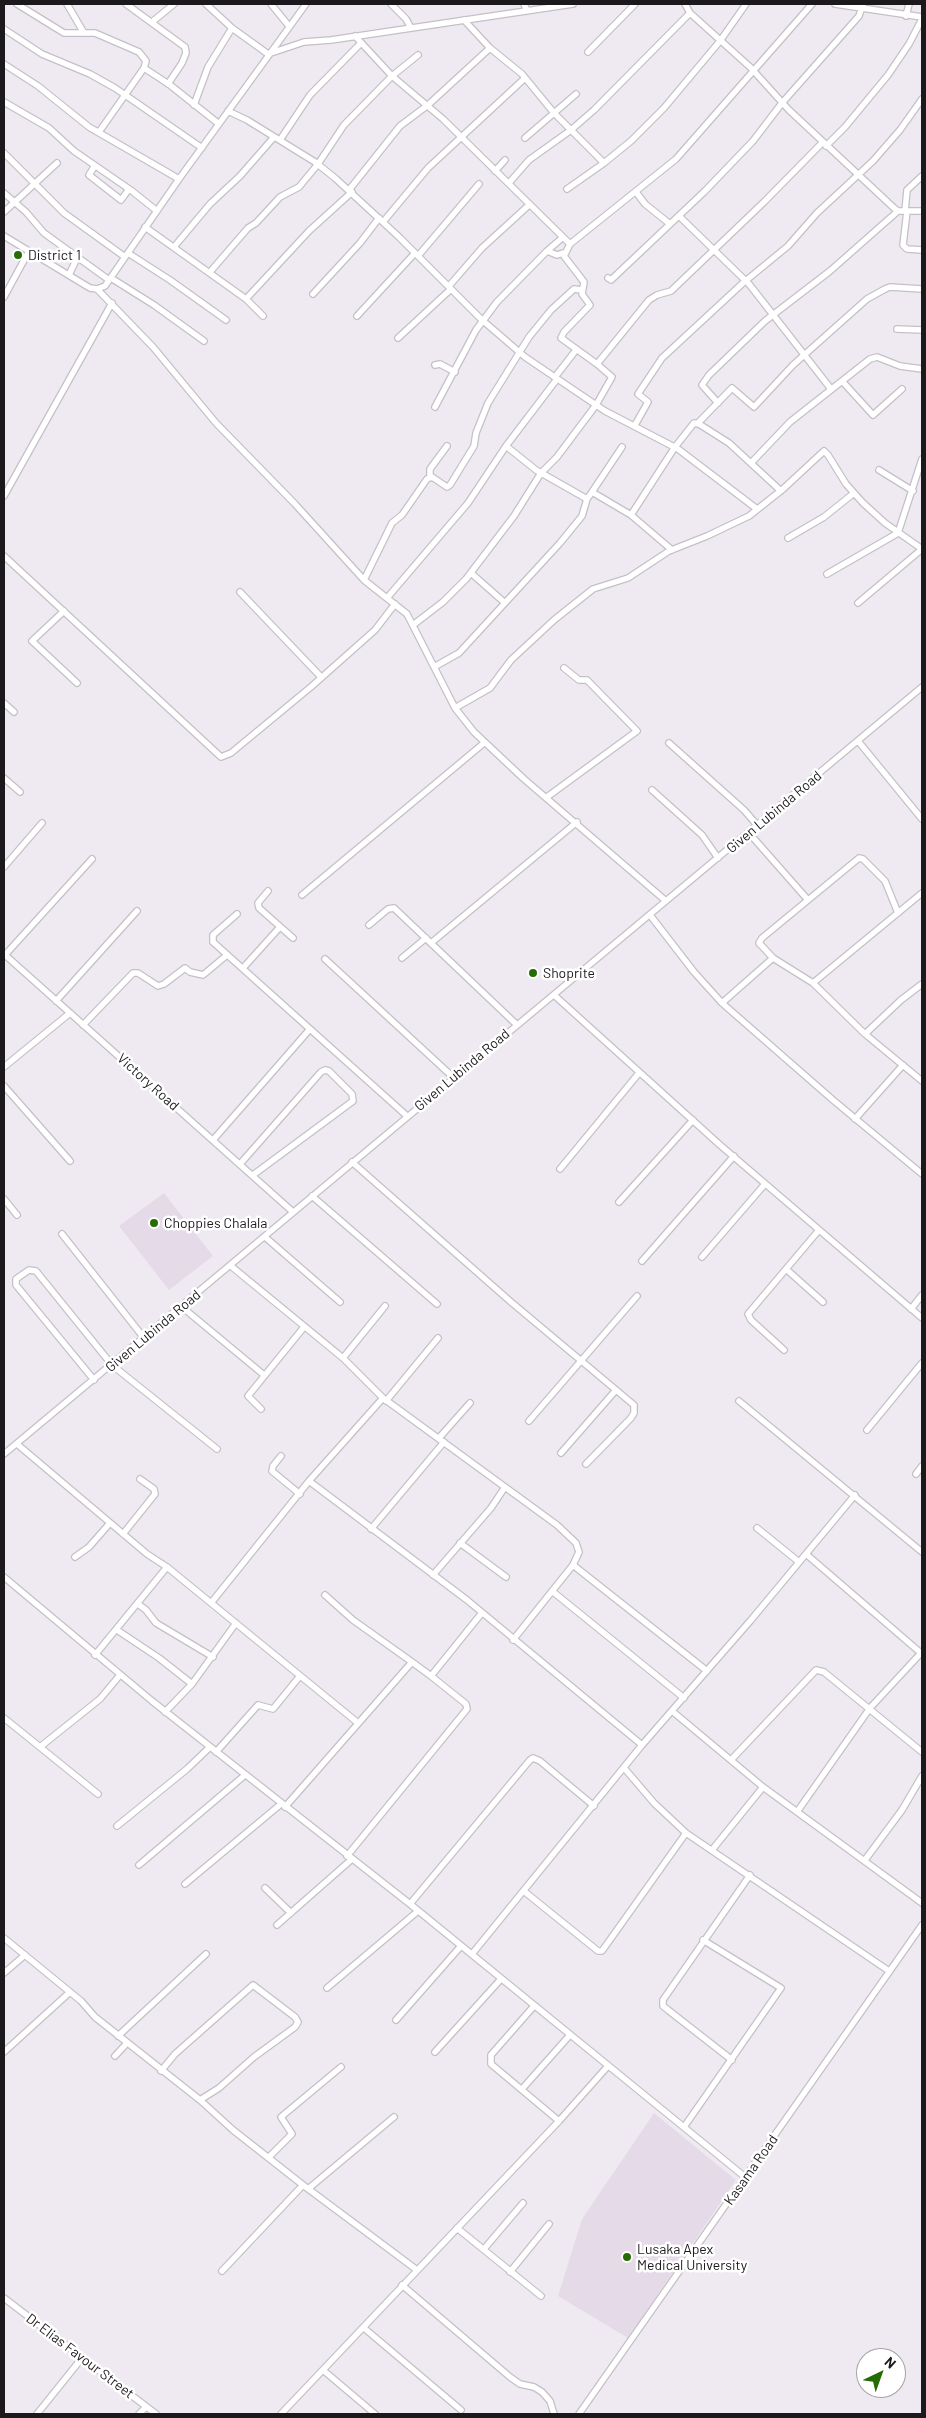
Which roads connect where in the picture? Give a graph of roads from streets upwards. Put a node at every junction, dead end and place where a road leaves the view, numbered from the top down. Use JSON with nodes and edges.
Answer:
{"nodes":[{"id":1,"x":17,"y":4,"type":"edge"},
{"id":2,"x":66,"y":4,"type":"edge"},
{"id":3,"x":126,"y":4,"type":"edge"},
{"id":4,"x":174,"y":4,"type":"edge"},
{"id":5,"x":206,"y":4,"type":"edge"},
{"id":6,"x":271,"y":4,"type":"edge"},
{"id":7,"x":306,"y":4,"type":"edge"},
{"id":8,"x":391,"y":4,"type":"edge"},
{"id":9,"x":524,"y":4,"type":"edge"},
{"id":10,"x":573,"y":4,"type":"edge"},
{"id":11,"x":635,"y":4,"type":"edge"},
{"id":12,"x":685,"y":4,"type":"edge"},
{"id":13,"x":746,"y":4,"type":"edge"},
{"id":14,"x":812,"y":4,"type":"edge"},
{"id":15,"x":835,"y":4,"type":"edge"},
{"id":16,"x":909,"y":4,"type":"edge"},
{"id":17,"x":863,"y":6,"type":"edge"},
{"id":18,"x":527,"y":11,"type":"junction"},
{"id":19,"x":690,"y":13,"type":"junction"},
{"id":20,"x":906,"y":16,"type":"junction"},
{"id":21,"x":922,"y":18,"type":"edge"},
{"id":22,"x":464,"y":20,"type":"junction"},
{"id":23,"x":152,"y":22,"type":"junction"},
{"id":24,"x":289,"y":26,"type":"junction"},
{"id":25,"x":232,"y":28,"type":"junction"},
{"id":26,"x":411,"y":28,"type":"junction"},
{"id":27,"x":4,"y":29,"type":"edge"},
{"id":28,"x":84,"y":33,"type":"junction"},
{"id":29,"x":355,"y":36,"type":"junction"},
{"id":30,"x":720,"y":41,"type":"junction"},
{"id":31,"x":361,"y":42,"type":"junction"},
{"id":32,"x":490,"y":48,"type":"junction"},
{"id":33,"x":588,"y":52,"type":"dead end"},
{"id":34,"x":268,"y":54,"type":"junction"},
{"id":35,"x":418,"y":55,"type":"dead end"},
{"id":36,"x":4,"y":64,"type":"edge"},
{"id":37,"x":144,"y":68,"type":"junction"},
{"id":38,"x":754,"y":71,"type":"junction"},
{"id":39,"x":392,"y":76,"type":"junction"},
{"id":40,"x":525,"y":78,"type":"junction"},
{"id":41,"x":168,"y":84,"type":"junction"},
{"id":42,"x":125,"y":94,"type":"junction"},
{"id":43,"x":576,"y":94,"type":"dead end"},
{"id":44,"x":922,"y":99,"type":"edge"},
{"id":45,"x":4,"y":102,"type":"edge"},
{"id":46,"x":782,"y":103,"type":"junction"},
{"id":47,"x":194,"y":105,"type":"junction"},
{"id":48,"x":428,"y":105,"type":"junction"},
{"id":49,"x":228,"y":111,"type":"junction"},
{"id":50,"x":554,"y":113,"type":"junction"},
{"id":51,"x":218,"y":124,"type":"junction"},
{"id":52,"x":571,"y":130,"type":"junction"},
{"id":53,"x":99,"y":132,"type":"junction"},
{"id":54,"x":461,"y":136,"type":"junction"},
{"id":55,"x":525,"y":138,"type":"dead end"},
{"id":56,"x":277,"y":139,"type":"junction"},
{"id":57,"x":824,"y":144,"type":"junction"},
{"id":58,"x":202,"y":148,"type":"junction"},
{"id":59,"x":4,"y":153,"type":"edge"},
{"id":60,"x":505,"y":160,"type":"dead end"},
{"id":61,"x":57,"y":163,"type":"dead end"},
{"id":62,"x":604,"y":163,"type":"junction"},
{"id":63,"x":318,"y":164,"type":"junction"},
{"id":64,"x":94,"y":167,"type":"junction"},
{"id":65,"x":495,"y":171,"type":"junction"},
{"id":66,"x":858,"y":174,"type":"junction"},
{"id":67,"x":922,"y":176,"type":"edge"},
{"id":68,"x":178,"y":179,"type":"junction"},
{"id":69,"x":120,"y":183,"type":"junction"},
{"id":70,"x":509,"y":183,"type":"junction"},
{"id":71,"x":34,"y":184,"type":"junction"},
{"id":72,"x":480,"y":184,"type":"dead end"},
{"id":73,"x":129,"y":189,"type":"junction"},
{"id":74,"x":567,"y":189,"type":"dead end"},
{"id":75,"x":350,"y":191,"type":"junction"},
{"id":76,"x":636,"y":192,"type":"junction"},
{"id":77,"x":4,"y":193,"type":"edge"},
{"id":78,"x":113,"y":194,"type":"junction"},
{"id":79,"x":15,"y":202,"type":"junction"},
{"id":80,"x":529,"y":205,"type":"junction"},
{"id":81,"x":157,"y":211,"type":"junction"},
{"id":82,"x":898,"y":211,"type":"junction"},
{"id":83,"x":906,"y":211,"type":"junction"},
{"id":84,"x":922,"y":211,"type":"edge"},
{"id":85,"x":4,"y":212,"type":"edge"},
{"id":86,"x":679,"y":216,"type":"junction"},
{"id":87,"x":381,"y":220,"type":"junction"},
{"id":88,"x":670,"y":224,"type":"junction"},
{"id":89,"x":145,"y":227,"type":"junction"},
{"id":90,"x":4,"y":236,"type":"edge"},
{"id":91,"x":562,"y":238,"type":"junction"},
{"id":92,"x":570,"y":244,"type":"junction"},
{"id":93,"x":174,"y":247,"type":"junction"},
{"id":94,"x":713,"y":249,"type":"junction"},
{"id":95,"x":922,"y":250,"type":"edge"},
{"id":96,"x":29,"y":251,"type":"junction"},
{"id":97,"x":547,"y":251,"type":"junction"},
{"id":98,"x":563,"y":253,"type":"junction"},
{"id":99,"x":417,"y":254,"type":"junction"},
{"id":100,"x":126,"y":255,"type":"junction"},
{"id":101,"x":77,"y":258,"type":"junction"},
{"id":102,"x":210,"y":272,"type":"junction"},
{"id":103,"x":69,"y":276,"type":"junction"},
{"id":104,"x":608,"y":278,"type":"dead end"},
{"id":105,"x":110,"y":280,"type":"junction"},
{"id":106,"x":747,"y":282,"type":"junction"},
{"id":107,"x":450,"y":288,"type":"junction"},
{"id":108,"x":98,"y":289,"type":"junction"},
{"id":109,"x":922,"y":289,"type":"edge"},
{"id":110,"x":581,"y":290,"type":"junction"},
{"id":111,"x":313,"y":294,"type":"dead end"},
{"id":112,"x":4,"y":298,"type":"edge"},
{"id":113,"x":246,"y":299,"type":"junction"},
{"id":114,"x":112,"y":303,"type":"junction"},
{"id":115,"x":263,"y":316,"type":"dead end"},
{"id":116,"x":357,"y":316,"type":"dead end"},
{"id":117,"x":775,"y":316,"type":"junction"},
{"id":118,"x":226,"y":320,"type":"dead end"},
{"id":119,"x":483,"y":320,"type":"junction"},
{"id":120,"x":897,"y":329,"type":"dead end"},
{"id":121,"x":922,"y":330,"type":"edge"},
{"id":122,"x":398,"y":338,"type":"dead end"},
{"id":123,"x":204,"y":341,"type":"dead end"},
{"id":124,"x":576,"y":350,"type":"junction"},
{"id":125,"x":519,"y":352,"type":"junction"},
{"id":126,"x":805,"y":355,"type":"junction"},
{"id":127,"x":597,"y":364,"type":"junction"},
{"id":128,"x":435,"y":365,"type":"dead end"},
{"id":129,"x":922,"y":369,"type":"edge"},
{"id":130,"x":455,"y":372,"type":"junction"},
{"id":131,"x":556,"y":378,"type":"junction"},
{"id":132,"x":842,"y":381,"type":"junction"},
{"id":133,"x":831,"y":388,"type":"junction"},
{"id":134,"x":902,"y":389,"type":"dead end"},
{"id":135,"x":718,"y":403,"type":"junction"},
{"id":136,"x":596,"y":405,"type":"junction"},
{"id":137,"x":435,"y":407,"type":"dead end"},
{"id":138,"x":698,"y":423,"type":"junction"},
{"id":139,"x":635,"y":425,"type":"junction"},
{"id":140,"x":447,"y":446,"type":"dead end"},
{"id":141,"x":506,"y":446,"type":"junction"},
{"id":142,"x":622,"y":447,"type":"dead end"},
{"id":143,"x":675,"y":447,"type":"junction"},
{"id":144,"x":922,"y":459,"type":"edge"},
{"id":145,"x":752,"y":463,"type":"junction"},
{"id":146,"x":879,"y":470,"type":"dead end"},
{"id":147,"x":542,"y":473,"type":"junction"},
{"id":148,"x":430,"y":477,"type":"junction"},
{"id":149,"x":781,"y":491,"type":"junction"},
{"id":150,"x":913,"y":491,"type":"junction"},
{"id":151,"x":592,"y":492,"type":"junction"},
{"id":152,"x":854,"y":493,"type":"junction"},
{"id":153,"x":4,"y":496,"type":"edge"},
{"id":154,"x":587,"y":499,"type":"junction"},
{"id":155,"x":757,"y":509,"type":"junction"},
{"id":156,"x":631,"y":515,"type":"junction"},
{"id":157,"x":898,"y":532,"type":"junction"},
{"id":158,"x":788,"y":538,"type":"dead end"},
{"id":159,"x":922,"y":549,"type":"edge"},
{"id":160,"x":672,"y":550,"type":"junction"},
{"id":161,"x":4,"y":556,"type":"edge"},
{"id":162,"x":471,"y":573,"type":"junction"},
{"id":163,"x":827,"y":574,"type":"dead end"},
{"id":164,"x":364,"y":580,"type":"junction"},
{"id":165,"x":240,"y":592,"type":"dead end"},
{"id":166,"x":387,"y":598,"type":"junction"},
{"id":167,"x":505,"y":603,"type":"junction"},
{"id":168,"x":858,"y":603,"type":"dead end"},
{"id":169,"x":395,"y":604,"type":"junction"},
{"id":170,"x":64,"y":611,"type":"junction"},
{"id":171,"x":413,"y":625,"type":"junction"},
{"id":172,"x":434,"y":667,"type":"junction"},
{"id":173,"x":564,"y":668,"type":"dead end"},
{"id":174,"x":321,"y":678,"type":"junction"},
{"id":175,"x":77,"y":683,"type":"dead end"},
{"id":176,"x":922,"y":687,"type":"edge"},
{"id":177,"x":4,"y":703,"type":"edge"},
{"id":178,"x":455,"y":708,"type":"junction"},
{"id":179,"x":14,"y":712,"type":"dead end"},
{"id":180,"x":858,"y":741,"type":"junction"},
{"id":181,"x":484,"y":743,"type":"junction"},
{"id":182,"x":669,"y":743,"type":"dead end"},
{"id":183,"x":4,"y":778,"type":"edge"},
{"id":184,"x":652,"y":790,"type":"dead end"},
{"id":185,"x":20,"y":792,"type":"dead end"},
{"id":186,"x":547,"y":797,"type":"junction"},
{"id":187,"x":922,"y":819,"type":"edge"},
{"id":188,"x":577,"y":822,"type":"junction"},
{"id":189,"x":42,"y":823,"type":"dead end"},
{"id":190,"x":758,"y":826,"type":"junction"},
{"id":191,"x":749,"y":833,"type":"junction"},
{"id":192,"x":718,"y":858,"type":"junction"},
{"id":193,"x":92,"y":859,"type":"dead end"},
{"id":194,"x":4,"y":867,"type":"edge"},
{"id":195,"x":268,"y":891,"type":"dead end"},
{"id":196,"x":922,"y":892,"type":"edge"},
{"id":197,"x":302,"y":895,"type":"dead end"},
{"id":198,"x":808,"y":900,"type":"junction"},
{"id":199,"x":666,"y":901,"type":"junction"},
{"id":200,"x":137,"y":911,"type":"dead end"},
{"id":201,"x":898,"y":913,"type":"junction"},
{"id":202,"x":237,"y":914,"type":"dead end"},
{"id":203,"x":650,"y":915,"type":"junction"},
{"id":204,"x":369,"y":925,"type":"dead end"},
{"id":205,"x":280,"y":927,"type":"junction"},
{"id":206,"x":293,"y":938,"type":"dead end"},
{"id":207,"x":429,"y":941,"type":"junction"},
{"id":208,"x":5,"y":954,"type":"edge"},
{"id":209,"x":227,"y":955,"type":"junction"},
{"id":210,"x":402,"y":958,"type":"dead end"},
{"id":211,"x":773,"y":958,"type":"junction"},
{"id":212,"x":325,"y":959,"type":"dead end"},
{"id":213,"x":243,"y":968,"type":"junction"},
{"id":214,"x":814,"y":984,"type":"junction"},
{"id":215,"x":922,"y":984,"type":"edge"},
{"id":216,"x":554,"y":995,"type":"junction"},
{"id":217,"x":56,"y":1001,"type":"junction"},
{"id":218,"x":722,"y":1003,"type":"junction"},
{"id":219,"x":70,"y":1013,"type":"junction"},
{"id":220,"x":516,"y":1024,"type":"junction"},
{"id":221,"x":83,"y":1025,"type":"junction"},
{"id":222,"x":310,"y":1029,"type":"junction"},
{"id":223,"x":865,"y":1034,"type":"junction"},
{"id":224,"x":903,"y":1065,"type":"junction"},
{"id":225,"x":4,"y":1067,"type":"edge"},
{"id":226,"x":639,"y":1073,"type":"junction"},
{"id":227,"x":454,"y":1078,"type":"junction"},
{"id":228,"x":922,"y":1080,"type":"edge"},
{"id":229,"x":4,"y":1086,"type":"edge"},
{"id":230,"x":407,"y":1116,"type":"junction"},
{"id":231,"x":855,"y":1119,"type":"junction"},
{"id":232,"x":693,"y":1120,"type":"junction"},
{"id":233,"x":213,"y":1140,"type":"junction"},
{"id":234,"x":734,"y":1156,"type":"junction"},
{"id":235,"x":70,"y":1162,"type":"dead end"},
{"id":236,"x":352,"y":1162,"type":"junction"},
{"id":237,"x":240,"y":1164,"type":"junction"},
{"id":238,"x":560,"y":1169,"type":"dead end"},
{"id":239,"x":922,"y":1174,"type":"edge"},
{"id":240,"x":254,"y":1175,"type":"junction"},
{"id":241,"x":765,"y":1184,"type":"junction"},
{"id":242,"x":312,"y":1196,"type":"junction"},
{"id":243,"x":4,"y":1199,"type":"edge"},
{"id":244,"x":620,"y":1202,"type":"dead end"},
{"id":245,"x":293,"y":1212,"type":"junction"},
{"id":246,"x":17,"y":1215,"type":"dead end"},
{"id":247,"x":820,"y":1230,"type":"junction"},
{"id":248,"x":62,"y":1234,"type":"dead end"},
{"id":249,"x":265,"y":1237,"type":"junction"},
{"id":250,"x":702,"y":1257,"type":"dead end"},
{"id":251,"x":642,"y":1261,"type":"dead end"},
{"id":252,"x":231,"y":1266,"type":"junction"},
{"id":253,"x":786,"y":1269,"type":"junction"},
{"id":254,"x":922,"y":1295,"type":"edge"},
{"id":255,"x":638,"y":1296,"type":"dead end"},
{"id":256,"x":340,"y":1302,"type":"dead end"},
{"id":257,"x":823,"y":1302,"type":"dead end"},
{"id":258,"x":437,"y":1304,"type":"dead end"},
{"id":259,"x":385,"y":1306,"type":"dead end"},
{"id":260,"x":182,"y":1307,"type":"junction"},
{"id":261,"x":911,"y":1309,"type":"junction"},
{"id":262,"x":922,"y":1318,"type":"edge"},
{"id":263,"x":304,"y":1327,"type":"junction"},
{"id":264,"x":144,"y":1338,"type":"junction"},
{"id":265,"x":438,"y":1338,"type":"dead end"},
{"id":266,"x":784,"y":1350,"type":"dead end"},
{"id":267,"x":343,"y":1358,"type":"junction"},
{"id":268,"x":582,"y":1361,"type":"junction"},
{"id":269,"x":922,"y":1363,"type":"edge"},
{"id":270,"x":112,"y":1365,"type":"junction"},
{"id":271,"x":264,"y":1375,"type":"junction"},
{"id":272,"x":94,"y":1380,"type":"junction"},
{"id":273,"x":616,"y":1390,"type":"junction"},
{"id":274,"x":384,"y":1399,"type":"junction"},
{"id":275,"x":739,"y":1401,"type":"dead end"},
{"id":276,"x":470,"y":1403,"type":"dead end"},
{"id":277,"x":261,"y":1409,"type":"dead end"},
{"id":278,"x":529,"y":1421,"type":"dead end"},
{"id":279,"x":867,"y":1430,"type":"dead end"},
{"id":280,"x":441,"y":1440,"type":"junction"},
{"id":281,"x":17,"y":1444,"type":"junction"},
{"id":282,"x":217,"y":1450,"type":"dead end"},
{"id":283,"x":561,"y":1453,"type":"dead end"},
{"id":284,"x":4,"y":1454,"type":"edge"},
{"id":285,"x":281,"y":1456,"type":"dead end"},
{"id":286,"x":586,"y":1464,"type":"dead end"},
{"id":287,"x":922,"y":1466,"type":"edge"},
{"id":288,"x":916,"y":1474,"type":"dead end"},
{"id":289,"x":140,"y":1479,"type":"dead end"},
{"id":290,"x":309,"y":1481,"type":"junction"},
{"id":291,"x":505,"y":1487,"type":"junction"},
{"id":292,"x":300,"y":1494,"type":"junction"},
{"id":293,"x":855,"y":1495,"type":"junction"},
{"id":294,"x":110,"y":1523,"type":"junction"},
{"id":295,"x":757,"y":1528,"type":"dead end"},
{"id":296,"x":371,"y":1529,"type":"junction"},
{"id":297,"x":123,"y":1534,"type":"junction"},
{"id":298,"x":460,"y":1543,"type":"junction"},
{"id":299,"x":922,"y":1552,"type":"edge"},
{"id":300,"x":806,"y":1554,"type":"junction"},
{"id":301,"x":75,"y":1557,"type":"dead end"},
{"id":302,"x":799,"y":1562,"type":"junction"},
{"id":303,"x":573,"y":1565,"type":"junction"},
{"id":304,"x":167,"y":1567,"type":"junction"},
{"id":305,"x":433,"y":1576,"type":"junction"},
{"id":306,"x":4,"y":1577,"type":"edge"},
{"id":307,"x":506,"y":1577,"type":"dead end"},
{"id":308,"x":552,"y":1591,"type":"junction"},
{"id":309,"x":325,"y":1595,"type":"dead end"},
{"id":310,"x":211,"y":1603,"type":"junction"},
{"id":311,"x":138,"y":1604,"type":"junction"},
{"id":312,"x":481,"y":1614,"type":"junction"},
{"id":313,"x":236,"y":1623,"type":"junction"},
{"id":314,"x":117,"y":1630,"type":"junction"},
{"id":315,"x":513,"y":1640,"type":"junction"},
{"id":316,"x":922,"y":1653,"type":"edge"},
{"id":317,"x":95,"y":1655,"type":"junction"},
{"id":318,"x":213,"y":1657,"type":"junction"},
{"id":319,"x":412,"y":1662,"type":"junction"},
{"id":320,"x":707,"y":1671,"type":"junction"},
{"id":321,"x":120,"y":1675,"type":"junction"},
{"id":322,"x":300,"y":1676,"type":"junction"},
{"id":323,"x":431,"y":1676,"type":"junction"},
{"id":324,"x":192,"y":1684,"type":"junction"},
{"id":325,"x":684,"y":1698,"type":"junction"},
{"id":326,"x":870,"y":1708,"type":"junction"},
{"id":327,"x":672,"y":1711,"type":"junction"},
{"id":328,"x":165,"y":1712,"type":"junction"},
{"id":329,"x":4,"y":1718,"type":"edge"},
{"id":330,"x":358,"y":1723,"type":"junction"},
{"id":331,"x":642,"y":1745,"type":"junction"},
{"id":332,"x":40,"y":1747,"type":"junction"},
{"id":333,"x":210,"y":1747,"type":"junction"},
{"id":334,"x":216,"y":1752,"type":"junction"},
{"id":335,"x":922,"y":1752,"type":"edge"},
{"id":336,"x":731,"y":1760,"type":"junction"},
{"id":337,"x":625,"y":1769,"type":"junction"},
{"id":338,"x":245,"y":1774,"type":"junction"},
{"id":339,"x":922,"y":1776,"type":"edge"},
{"id":340,"x":763,"y":1787,"type":"junction"},
{"id":341,"x":98,"y":1794,"type":"dead end"},
{"id":342,"x":283,"y":1806,"type":"junction"},
{"id":343,"x":594,"y":1806,"type":"junction"},
{"id":344,"x":797,"y":1812,"type":"junction"},
{"id":345,"x":118,"y":1826,"type":"dead end"},
{"id":346,"x":686,"y":1833,"type":"junction"},
{"id":347,"x":712,"y":1850,"type":"junction"},
{"id":348,"x":350,"y":1858,"type":"junction"},
{"id":349,"x":865,"y":1860,"type":"junction"},
{"id":350,"x":139,"y":1865,"type":"dead end"},
{"id":351,"x":750,"y":1875,"type":"junction"},
{"id":352,"x":185,"y":1884,"type":"dead end"},
{"id":353,"x":265,"y":1888,"type":"dead end"},
{"id":354,"x":524,"y":1892,"type":"junction"},
{"id":355,"x":922,"y":1903,"type":"edge"},
{"id":356,"x":410,"y":1904,"type":"junction"},
{"id":357,"x":418,"y":1911,"type":"junction"},
{"id":358,"x":291,"y":1913,"type":"junction"},
{"id":359,"x":277,"y":1925,"type":"dead end"},
{"id":360,"x":922,"y":1925,"type":"edge"},
{"id":361,"x":4,"y":1938,"type":"edge"},
{"id":362,"x":703,"y":1940,"type":"junction"},
{"id":363,"x":461,"y":1946,"type":"junction"},
{"id":364,"x":206,"y":1954,"type":"dead end"},
{"id":365,"x":472,"y":1954,"type":"junction"},
{"id":366,"x":24,"y":1955,"type":"junction"},
{"id":367,"x":889,"y":1971,"type":"junction"},
{"id":368,"x":4,"y":1973,"type":"edge"},
{"id":369,"x":502,"y":1979,"type":"junction"},
{"id":370,"x":326,"y":1988,"type":"dead end"},
{"id":371,"x":70,"y":1992,"type":"junction"},
{"id":372,"x":534,"y":2006,"type":"junction"},
{"id":373,"x":396,"y":2020,"type":"dead end"},
{"id":374,"x":570,"y":2035,"type":"junction"},
{"id":375,"x":118,"y":2036,"type":"junction"},
{"id":376,"x":127,"y":2043,"type":"junction"},
{"id":377,"x":4,"y":2052,"type":"edge"},
{"id":378,"x":435,"y":2052,"type":"dead end"},
{"id":379,"x":116,"y":2056,"type":"dead end"},
{"id":380,"x":732,"y":2060,"type":"junction"},
{"id":381,"x":608,"y":2066,"type":"junction"},
{"id":382,"x":341,"y":2067,"type":"dead end"},
{"id":383,"x":161,"y":2071,"type":"junction"},
{"id":384,"x":522,"y":2089,"type":"junction"},
{"id":385,"x":200,"y":2100,"type":"junction"},
{"id":386,"x":394,"y":2117,"type":"dead end"},
{"id":387,"x":559,"y":2121,"type":"junction"},
{"id":388,"x":684,"y":2127,"type":"junction"},
{"id":389,"x":270,"y":2157,"type":"junction"},
{"id":390,"x":746,"y":2177,"type":"junction"},
{"id":391,"x":306,"y":2187,"type":"junction"},
{"id":392,"x":523,"y":2204,"type":"dead end"},
{"id":393,"x":549,"y":2224,"type":"dead end"},
{"id":394,"x":457,"y":2228,"type":"junction"},
{"id":395,"x":484,"y":2249,"type":"junction"},
{"id":396,"x":417,"y":2270,"type":"junction"},
{"id":397,"x":222,"y":2271,"type":"dead end"},
{"id":398,"x":510,"y":2272,"type":"junction"},
{"id":399,"x":402,"y":2285,"type":"junction"},
{"id":400,"x":541,"y":2296,"type":"dead end"},
{"id":401,"x":4,"y":2298,"type":"edge"},
{"id":402,"x":364,"y":2328,"type":"junction"},
{"id":403,"x":82,"y":2358,"type":"junction"},
{"id":404,"x":323,"y":2370,"type":"junction"},
{"id":405,"x":146,"y":2407,"type":"junction"},
{"id":406,"x":462,"y":2410,"type":"dead end"},
{"id":407,"x":37,"y":2414,"type":"edge"},
{"id":408,"x":139,"y":2414,"type":"edge"},
{"id":409,"x":156,"y":2414,"type":"edge"},
{"id":410,"x":281,"y":2414,"type":"edge"},
{"id":411,"x":375,"y":2414,"type":"edge"},
{"id":412,"x":554,"y":2414,"type":"edge"},
{"id":413,"x":579,"y":2414,"type":"edge"}],
"edges":[{"from":1,"to":28,"type":"street"},
{"from":2,"to":28,"type":"street"},
{"from":3,"to":23,"type":"street"},
{"from":4,"to":23,"type":"street"},
{"from":5,"to":25,"type":"street"},
{"from":6,"to":24,"type":"street"},
{"from":7,"to":24,"type":"street"},
{"from":8,"to":26,"type":"street"},
{"from":9,"to":18,"type":"street"},
{"from":10,"to":18,"type":"street"},
{"from":11,"to":33,"type":"street"},
{"from":12,"to":19,"type":"street"},
{"from":13,"to":30,"type":"street"},
{"from":14,"to":38,"type":"street"},
{"from":15,"to":17,"type":"street"},
{"from":16,"to":20,"type":"street"},
{"from":17,"to":20,"type":"street"},
{"from":17,"to":46,"type":"street"},
{"from":18,"to":22,"type":"street"},
{"from":19,"to":30,"type":"street"},
{"from":19,"to":52,"type":"street"},
{"from":20,"to":21,"type":"street"},
{"from":21,"to":57,"type":"street"},
{"from":22,"to":26,"type":"street"},
{"from":22,"to":32,"type":"street"},
{"from":23,"to":41,"type":"street"},
{"from":24,"to":34,"type":"street"},
{"from":25,"to":34,"type":"street"},
{"from":25,"to":47,"type":"street"},
{"from":26,"to":29,"type":"street"},
{"from":27,"to":42,"type":"street"},
{"from":28,"to":37,"type":"street"},
{"from":29,"to":31,"type":"street"},
{"from":29,"to":34,"type":"street"},
{"from":30,"to":38,"type":"street"},
{"from":30,"to":62,"type":"street"},
{"from":31,"to":39,"type":"street"},
{"from":31,"to":56,"type":"street"},
{"from":32,"to":40,"type":"street"},
{"from":32,"to":48,"type":"street"},
{"from":34,"to":49,"type":"street"},
{"from":35,"to":39,"type":"street"},
{"from":36,"to":53,"type":"street"},
{"from":37,"to":41,"type":"street"},
{"from":37,"to":42,"type":"street"},
{"from":38,"to":46,"type":"street"},
{"from":38,"to":76,"type":"street"},
{"from":39,"to":48,"type":"street"},
{"from":39,"to":63,"type":"street"},
{"from":40,"to":50,"type":"street"},
{"from":40,"to":54,"type":"street"},
{"from":41,"to":47,"type":"street"},
{"from":42,"to":53,"type":"street"},
{"from":42,"to":58,"type":"street"},
{"from":43,"to":50,"type":"street"},
{"from":44,"to":66,"type":"street"},
{"from":45,"to":64,"type":"street"},
{"from":46,"to":57,"type":"street"},
{"from":46,"to":86,"type":"street"},
{"from":47,"to":51,"type":"street"},
{"from":48,"to":54,"type":"street"},
{"from":48,"to":75,"type":"street"},
{"from":49,"to":51,"type":"street"},
{"from":49,"to":56,"type":"street"},
{"from":50,"to":52,"type":"street"},
{"from":50,"to":55,"type":"street"},
{"from":51,"to":58,"type":"street"},
{"from":52,"to":62,"type":"street"},
{"from":52,"to":70,"type":"street"},
{"from":53,"to":68,"type":"street"},
{"from":54,"to":65,"type":"street"},
{"from":54,"to":87,"type":"street"},
{"from":56,"to":63,"type":"street"},
{"from":56,"to":93,"type":"street"},
{"from":57,"to":66,"type":"street"},
{"from":57,"to":94,"type":"street"},
{"from":58,"to":68,"type":"street"},
{"from":59,"to":71,"type":"street"},
{"from":60,"to":65,"type":"street"},
{"from":61,"to":71,"type":"street"},
{"from":62,"to":74,"type":"street"},
{"from":63,"to":75,"type":"street"},
{"from":63,"to":102,"type":"street"},
{"from":64,"to":69,"type":"street"},
{"from":64,"to":78,"type":"street"},
{"from":65,"to":70,"type":"street"},
{"from":66,"to":82,"type":"street"},
{"from":66,"to":106,"type":"street"},
{"from":67,"to":83,"type":"street"},
{"from":68,"to":81,"type":"street"},
{"from":69,"to":73,"type":"street"},
{"from":69,"to":78,"type":"street"},
{"from":70,"to":80,"type":"street"},
{"from":71,"to":79,"type":"street"},
{"from":71,"to":100,"type":"street"},
{"from":72,"to":99,"type":"street"},
{"from":73,"to":78,"type":"street"},
{"from":73,"to":81,"type":"street"},
{"from":75,"to":87,"type":"street"},
{"from":75,"to":113,"type":"street"},
{"from":76,"to":88,"type":"street"},
{"from":76,"to":92,"type":"street"},
{"from":77,"to":79,"type":"street"},
{"from":79,"to":85,"type":"street"},
{"from":79,"to":101,"type":"street"},
{"from":80,"to":91,"type":"street"},
{"from":80,"to":107,"type":"street"},
{"from":81,"to":89,"type":"street"},
{"from":82,"to":83,"type":"street"},
{"from":82,"to":117,"type":"street"},
{"from":83,"to":84,"type":"street"},
{"from":83,"to":95,"type":"street"},
{"from":86,"to":88,"type":"street"},
{"from":86,"to":94,"type":"street"},
{"from":87,"to":99,"type":"street"},
{"from":87,"to":111,"type":"street"},
{"from":88,"to":104,"type":"street"},
{"from":89,"to":93,"type":"street"},
{"from":89,"to":100,"type":"street"},
{"from":90,"to":96,"type":"street"},
{"from":91,"to":92,"type":"street"},
{"from":91,"to":97,"type":"street"},
{"from":92,"to":98,"type":"street"},
{"from":93,"to":102,"type":"street"},
{"from":94,"to":106,"type":"street"},
{"from":94,"to":127,"type":"street"},
{"from":96,"to":103,"type":"street"},
{"from":96,"to":112,"type":"street"},
{"from":97,"to":98,"type":"street"},
{"from":97,"to":119,"type":"street"},
{"from":98,"to":110,"type":"street"},
{"from":99,"to":107,"type":"street"},
{"from":99,"to":116,"type":"street"},
{"from":100,"to":105,"type":"street"},
{"from":100,"to":118,"type":"street"},
{"from":101,"to":103,"type":"street"},
{"from":101,"to":105,"type":"street"},
{"from":102,"to":113,"type":"street"},
{"from":103,"to":108,"type":"street"},
{"from":105,"to":108,"type":"street"},
{"from":105,"to":123,"type":"street"},
{"from":106,"to":117,"type":"street"},
{"from":106,"to":139,"type":"street"},
{"from":107,"to":119,"type":"street"},
{"from":107,"to":122,"type":"street"},
{"from":108,"to":114,"type":"street"},
{"from":109,"to":126,"type":"street"},
{"from":110,"to":124,"type":"street"},
{"from":110,"to":125,"type":"street"},
{"from":113,"to":115,"type":"street"},
{"from":114,"to":153,"type":"street"},
{"from":114,"to":164,"type":"street"},
{"from":117,"to":126,"type":"street"},
{"from":117,"to":135,"type":"street"},
{"from":119,"to":125,"type":"street"},
{"from":119,"to":130,"type":"street"},
{"from":120,"to":121,"type":"street"},
{"from":124,"to":127,"type":"street"},
{"from":124,"to":131,"type":"street"},
{"from":125,"to":131,"type":"street"},
{"from":125,"to":148,"type":"street"},
{"from":126,"to":133,"type":"street"},
{"from":126,"to":135,"type":"street"},
{"from":127,"to":136,"type":"street"},
{"from":128,"to":130,"type":"street"},
{"from":129,"to":132,"type":"street"},
{"from":130,"to":137,"type":"street"},
{"from":131,"to":136,"type":"street"},
{"from":131,"to":141,"type":"street"},
{"from":132,"to":133,"type":"street"},
{"from":132,"to":134,"type":"street"},
{"from":133,"to":145,"type":"street"},
{"from":135,"to":138,"type":"street"},
{"from":136,"to":139,"type":"street"},
{"from":136,"to":147,"type":"street"},
{"from":138,"to":143,"type":"street"},
{"from":138,"to":145,"type":"street"},
{"from":139,"to":143,"type":"street"},
{"from":140,"to":148,"type":"street"},
{"from":141,"to":147,"type":"street"},
{"from":141,"to":166,"type":"street"},
{"from":142,"to":151,"type":"street"},
{"from":143,"to":155,"type":"street"},
{"from":143,"to":156,"type":"street"},
{"from":144,"to":150,"type":"street"},
{"from":145,"to":149,"type":"street"},
{"from":146,"to":150,"type":"street"},
{"from":147,"to":154,"type":"street"},
{"from":147,"to":162,"type":"street"},
{"from":148,"to":164,"type":"street"},
{"from":149,"to":152,"type":"street"},
{"from":149,"to":155,"type":"street"},
{"from":150,"to":157,"type":"street"},
{"from":151,"to":154,"type":"street"},
{"from":151,"to":156,"type":"street"},
{"from":152,"to":157,"type":"street"},
{"from":152,"to":158,"type":"street"},
{"from":154,"to":167,"type":"street"},
{"from":155,"to":160,"type":"street"},
{"from":156,"to":160,"type":"street"},
{"from":157,"to":159,"type":"street"},
{"from":157,"to":163,"type":"street"},
{"from":159,"to":168,"type":"street"},
{"from":160,"to":178,"type":"street"},
{"from":161,"to":170,"type":"street"},
{"from":162,"to":167,"type":"street"},
{"from":162,"to":171,"type":"street"},
{"from":164,"to":166,"type":"street"},
{"from":165,"to":174,"type":"street"},
{"from":166,"to":169,"type":"street"},
{"from":167,"to":172,"type":"street"},
{"from":169,"to":171,"type":"street"},
{"from":169,"to":174,"type":"street"},
{"from":170,"to":174,"type":"street"},
{"from":170,"to":175,"type":"street"},
{"from":171,"to":172,"type":"street"},
{"from":172,"to":178,"type":"street"},
{"from":173,"to":186,"type":"street"},
{"from":176,"to":180,"type":"street","name":"Given Lubinda Road"},
{"from":177,"to":179,"type":"street"},
{"from":178,"to":181,"type":"street"},
{"from":180,"to":187,"type":"street"},
{"from":180,"to":190,"type":"street","name":"Given Lubinda Road"},
{"from":181,"to":186,"type":"street"},
{"from":181,"to":197,"type":"street"},
{"from":182,"to":190,"type":"street"},
{"from":183,"to":185,"type":"street"},
{"from":184,"to":192,"type":"street"},
{"from":186,"to":188,"type":"street"},
{"from":188,"to":199,"type":"street"},
{"from":188,"to":207,"type":"street"},
{"from":189,"to":194,"type":"street"},
{"from":190,"to":191,"type":"street","name":"Given Lubinda Road"},
{"from":191,"to":192,"type":"street","name":"Given Lubinda Road"},
{"from":191,"to":198,"type":"street"},
{"from":192,"to":199,"type":"street","name":"Given Lubinda Road"},
{"from":193,"to":208,"type":"street"},
{"from":195,"to":205,"type":"street"},
{"from":196,"to":201,"type":"street"},
{"from":198,"to":201,"type":"street"},
{"from":198,"to":211,"type":"street"},
{"from":199,"to":203,"type":"street","name":"Given Lubinda Road"},
{"from":200,"to":217,"type":"street"},
{"from":201,"to":214,"type":"street"},
{"from":202,"to":209,"type":"street"},
{"from":203,"to":216,"type":"street","name":"Given Lubinda Road"},
{"from":203,"to":218,"type":"street"},
{"from":204,"to":207,"type":"street"},
{"from":205,"to":206,"type":"street"},
{"from":205,"to":213,"type":"street"},
{"from":207,"to":210,"type":"street"},
{"from":207,"to":220,"type":"street"},
{"from":208,"to":217,"type":"street","name":"Victory Road"},
{"from":209,"to":213,"type":"street"},
{"from":209,"to":221,"type":"street"},
{"from":211,"to":214,"type":"street"},
{"from":211,"to":218,"type":"street"},
{"from":212,"to":227,"type":"street"},
{"from":213,"to":222,"type":"street"},
{"from":214,"to":223,"type":"street"},
{"from":215,"to":223,"type":"street"},
{"from":216,"to":220,"type":"street","name":"Given Lubinda Road"},
{"from":216,"to":226,"type":"street"},
{"from":217,"to":219,"type":"street","name":"Victory Road"},
{"from":218,"to":231,"type":"street"},
{"from":219,"to":221,"type":"street","name":"Victory Road"},
{"from":219,"to":225,"type":"street"},
{"from":220,"to":227,"type":"street","name":"Given Lubinda Road"},
{"from":221,"to":233,"type":"street","name":"Victory Road"},
{"from":222,"to":230,"type":"street"},
{"from":222,"to":233,"type":"street"},
{"from":223,"to":224,"type":"street"},
{"from":224,"to":228,"type":"street"},
{"from":224,"to":231,"type":"street"},
{"from":226,"to":232,"type":"street"},
{"from":226,"to":238,"type":"street"},
{"from":227,"to":230,"type":"street","name":"Given Lubinda Road"},
{"from":229,"to":235,"type":"street"},
{"from":230,"to":236,"type":"street","name":"Given Lubinda Road"},
{"from":231,"to":239,"type":"street"},
{"from":232,"to":234,"type":"street"},
{"from":232,"to":244,"type":"street"},
{"from":233,"to":237,"type":"street","name":"Victory Road"},
{"from":234,"to":241,"type":"street"},
{"from":234,"to":251,"type":"street"},
{"from":236,"to":242,"type":"street","name":"Given Lubinda Road"},
{"from":236,"to":268,"type":"street"},
{"from":237,"to":240,"type":"street","name":"Victory Road"},
{"from":237,"to":240,"type":"street"},
{"from":240,"to":245,"type":"street","name":"Victory Road"},
{"from":241,"to":247,"type":"street"},
{"from":241,"to":250,"type":"street"},
{"from":242,"to":245,"type":"street","name":"Given Lubinda Road"},
{"from":242,"to":258,"type":"street"},
{"from":243,"to":246,"type":"street"},
{"from":245,"to":249,"type":"street","name":"Given Lubinda Road"},
{"from":247,"to":253,"type":"street"},
{"from":247,"to":261,"type":"street"},
{"from":248,"to":264,"type":"street"},
{"from":249,"to":252,"type":"street","name":"Given Lubinda Road"},
{"from":249,"to":256,"type":"street"},
{"from":252,"to":260,"type":"street","name":"Given Lubinda Road"},
{"from":252,"to":263,"type":"street"},
{"from":253,"to":257,"type":"street"},
{"from":253,"to":266,"type":"street"},
{"from":254,"to":261,"type":"street"},
{"from":255,"to":268,"type":"street"},
{"from":259,"to":267,"type":"street"},
{"from":260,"to":264,"type":"street","name":"Given Lubinda Road"},
{"from":260,"to":271,"type":"street"},
{"from":261,"to":262,"type":"street"},
{"from":263,"to":267,"type":"street"},
{"from":263,"to":271,"type":"street"},
{"from":264,"to":270,"type":"street","name":"Given Lubinda Road"},
{"from":265,"to":274,"type":"street"},
{"from":267,"to":274,"type":"street"},
{"from":268,"to":273,"type":"street"},
{"from":268,"to":278,"type":"street"},
{"from":269,"to":279,"type":"street"},
{"from":270,"to":272,"type":"street","name":"Given Lubinda Road"},
{"from":270,"to":272,"type":"street"},
{"from":270,"to":282,"type":"street"},
{"from":271,"to":277,"type":"street"},
{"from":272,"to":281,"type":"street","name":"Given Lubinda Road"},
{"from":273,"to":283,"type":"street"},
{"from":273,"to":286,"type":"street"},
{"from":274,"to":280,"type":"street"},
{"from":274,"to":290,"type":"street"},
{"from":275,"to":293,"type":"street"},
{"from":276,"to":280,"type":"street"},
{"from":280,"to":291,"type":"street"},
{"from":280,"to":296,"type":"street"},
{"from":281,"to":284,"type":"street","name":"Given Lubinda Road"},
{"from":281,"to":294,"type":"street"},
{"from":285,"to":292,"type":"street"},
{"from":287,"to":288,"type":"street"},
{"from":289,"to":297,"type":"street"},
{"from":290,"to":292,"type":"street"},
{"from":290,"to":296,"type":"street"},
{"from":291,"to":298,"type":"street"},
{"from":291,"to":303,"type":"street"},
{"from":292,"to":310,"type":"street"},
{"from":293,"to":299,"type":"street"},
{"from":293,"to":300,"type":"street"},
{"from":294,"to":297,"type":"street"},
{"from":294,"to":301,"type":"street"},
{"from":295,"to":302,"type":"street"},
{"from":296,"to":305,"type":"street"},
{"from":297,"to":304,"type":"street"},
{"from":298,"to":305,"type":"street"},
{"from":298,"to":307,"type":"street"},
{"from":300,"to":302,"type":"street"},
{"from":300,"to":316,"type":"street"},
{"from":302,"to":320,"type":"street"},
{"from":303,"to":308,"type":"street"},
{"from":303,"to":320,"type":"street"},
{"from":304,"to":310,"type":"street"},
{"from":304,"to":311,"type":"street"},
{"from":305,"to":312,"type":"street"},
{"from":306,"to":317,"type":"street"},
{"from":308,"to":315,"type":"street"},
{"from":308,"to":325,"type":"street"},
{"from":309,"to":319,"type":"street"},
{"from":310,"to":313,"type":"street"},
{"from":311,"to":314,"type":"street"},
{"from":311,"to":318,"type":"street"},
{"from":312,"to":315,"type":"street"},
{"from":312,"to":323,"type":"street"},
{"from":313,"to":318,"type":"street"},
{"from":313,"to":322,"type":"street"},
{"from":314,"to":317,"type":"street"},
{"from":314,"to":324,"type":"street"},
{"from":315,"to":331,"type":"street"},
{"from":316,"to":326,"type":"street"},
{"from":317,"to":321,"type":"street"},
{"from":318,"to":324,"type":"street"},
{"from":319,"to":323,"type":"street"},
{"from":319,"to":330,"type":"street"},
{"from":320,"to":325,"type":"street"},
{"from":321,"to":328,"type":"street"},
{"from":321,"to":332,"type":"street"},
{"from":322,"to":330,"type":"street"},
{"from":322,"to":334,"type":"street"},
{"from":323,"to":348,"type":"street"},
{"from":324,"to":328,"type":"street"},
{"from":325,"to":327,"type":"street"},
{"from":326,"to":335,"type":"street"},
{"from":326,"to":336,"type":"street"},
{"from":326,"to":344,"type":"street"},
{"from":327,"to":331,"type":"street"},
{"from":327,"to":336,"type":"street"},
{"from":328,"to":333,"type":"street"},
{"from":329,"to":332,"type":"street"},
{"from":330,"to":342,"type":"street"},
{"from":331,"to":337,"type":"street"},
{"from":332,"to":341,"type":"street"},
{"from":333,"to":334,"type":"street"},
{"from":333,"to":345,"type":"street"},
{"from":334,"to":338,"type":"street"},
{"from":336,"to":340,"type":"street"},
{"from":337,"to":343,"type":"street"},
{"from":337,"to":346,"type":"street"},
{"from":338,"to":342,"type":"street"},
{"from":338,"to":350,"type":"street"},
{"from":339,"to":349,"type":"street"},
{"from":340,"to":344,"type":"street"},
{"from":340,"to":347,"type":"street"},
{"from":342,"to":348,"type":"street"},
{"from":342,"to":352,"type":"street"},
{"from":343,"to":354,"type":"street"},
{"from":343,"to":356,"type":"street"},
{"from":344,"to":349,"type":"street"},
{"from":346,"to":347,"type":"street"},
{"from":346,"to":354,"type":"street"},
{"from":347,"to":351,"type":"street"},
{"from":348,"to":356,"type":"street"},
{"from":348,"to":358,"type":"street"},
{"from":349,"to":355,"type":"street"},
{"from":351,"to":362,"type":"street"},
{"from":351,"to":367,"type":"street"},
{"from":353,"to":358,"type":"street"},
{"from":354,"to":365,"type":"street"},
{"from":356,"to":357,"type":"street"},
{"from":357,"to":363,"type":"street"},
{"from":357,"to":370,"type":"street"},
{"from":358,"to":359,"type":"street"},
{"from":360,"to":367,"type":"street","name":"Kasama Road"},
{"from":361,"to":366,"type":"street"},
{"from":362,"to":380,"type":"street"},
{"from":362,"to":380,"type":"street"},
{"from":363,"to":365,"type":"street"},
{"from":363,"to":373,"type":"street"},
{"from":364,"to":375,"type":"street"},
{"from":365,"to":369,"type":"street"},
{"from":366,"to":368,"type":"street"},
{"from":366,"to":371,"type":"street"},
{"from":367,"to":390,"type":"street","name":"Kasama Road"},
{"from":369,"to":372,"type":"street"},
{"from":369,"to":378,"type":"street"},
{"from":371,"to":375,"type":"street"},
{"from":371,"to":377,"type":"street"},
{"from":372,"to":374,"type":"street"},
{"from":372,"to":384,"type":"street"},
{"from":374,"to":381,"type":"street"},
{"from":374,"to":384,"type":"street"},
{"from":375,"to":376,"type":"street"},
{"from":376,"to":379,"type":"street"},
{"from":376,"to":383,"type":"street"},
{"from":380,"to":388,"type":"street"},
{"from":381,"to":387,"type":"street"},
{"from":381,"to":388,"type":"street"},
{"from":382,"to":389,"type":"street"},
{"from":383,"to":385,"type":"street"},
{"from":383,"to":385,"type":"street"},
{"from":384,"to":387,"type":"street"},
{"from":385,"to":389,"type":"street"},
{"from":386,"to":391,"type":"street"},
{"from":387,"to":394,"type":"street"},
{"from":388,"to":390,"type":"street"},
{"from":389,"to":391,"type":"street"},
{"from":390,"to":413,"type":"street","name":"Kasama Road"},
{"from":391,"to":396,"type":"street"},
{"from":391,"to":397,"type":"street"},
{"from":392,"to":395,"type":"street"},
{"from":393,"to":398,"type":"street"},
{"from":394,"to":395,"type":"street"},
{"from":394,"to":396,"type":"street"},
{"from":395,"to":398,"type":"street"},
{"from":396,"to":399,"type":"street"},
{"from":398,"to":400,"type":"street"},
{"from":399,"to":402,"type":"street"},
{"from":399,"to":412,"type":"street"},
{"from":401,"to":403,"type":"street","name":"Dr Elias Favour Street"},
{"from":402,"to":404,"type":"street"},
{"from":402,"to":406,"type":"street"},
{"from":403,"to":405,"type":"street","name":"Dr Elias Favour Street"},
{"from":403,"to":407,"type":"street"},
{"from":404,"to":410,"type":"street"},
{"from":404,"to":411,"type":"street"},
{"from":405,"to":408,"type":"street"},
{"from":405,"to":409,"type":"street","name":"Dr Elias Favour Street"}]}
